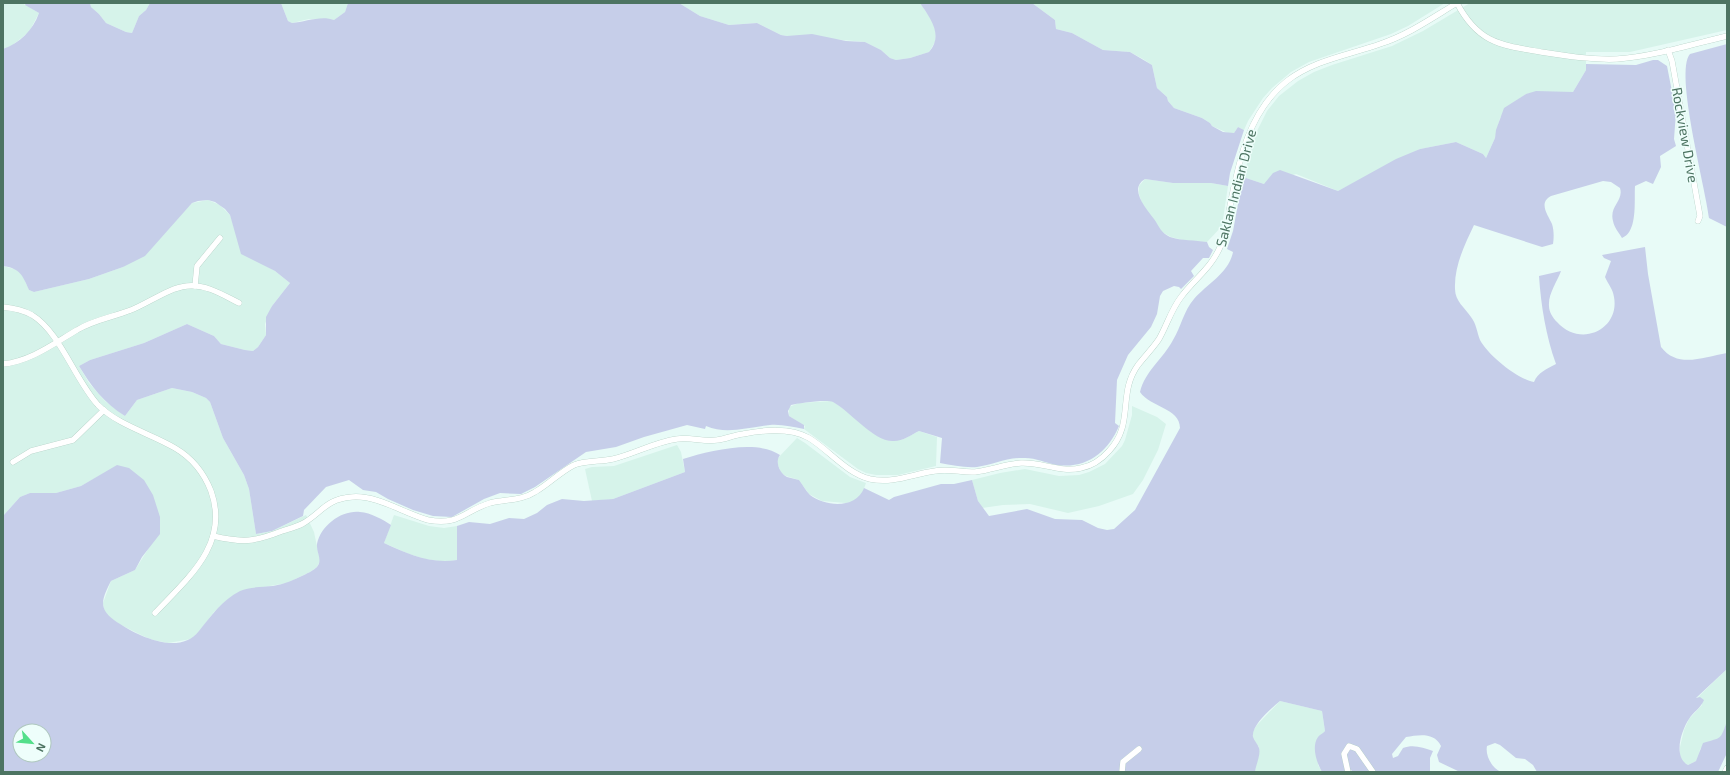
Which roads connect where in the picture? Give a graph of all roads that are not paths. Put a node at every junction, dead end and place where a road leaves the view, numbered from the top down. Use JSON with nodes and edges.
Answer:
{"nodes":[{"id":1,"x":1457,"y":3,"type":"edge"},
{"id":2,"x":1727,"y":36,"type":"edge"},
{"id":3,"x":1668,"y":50,"type":"junction"},
{"id":4,"x":1698,"y":221,"type":"dead end"},
{"id":5,"x":220,"y":238,"type":"dead end"},
{"id":6,"x":195,"y":286,"type":"junction"},
{"id":7,"x":239,"y":303,"type":"dead end"},
{"id":8,"x":3,"y":307,"type":"edge"},
{"id":9,"x":56,"y":341,"type":"junction"},
{"id":10,"x":3,"y":364,"type":"edge"},
{"id":11,"x":104,"y":410,"type":"junction"},
{"id":12,"x":13,"y":462,"type":"dead end"},
{"id":13,"x":213,"y":536,"type":"junction"},
{"id":14,"x":155,"y":613,"type":"dead end"},
{"id":15,"x":1139,"y":749,"type":"dead end"},
{"id":16,"x":1727,"y":768,"type":"edge"},
{"id":17,"x":1122,"y":772,"type":"edge"},
{"id":18,"x":1348,"y":772,"type":"edge"},
{"id":19,"x":1373,"y":772,"type":"edge"},
{"id":20,"x":1725,"y":772,"type":"edge"}],
"edges":[{"from":1,"to":3,"type":"street"},
{"from":1,"to":13,"type":"street","name":"Saklan Indian Drive"},
{"from":2,"to":3,"type":"street"},
{"from":3,"to":4,"type":"street","name":"Rockview Drive"},
{"from":5,"to":6,"type":"street"},
{"from":6,"to":7,"type":"street"},
{"from":6,"to":9,"type":"street"},
{"from":8,"to":9,"type":"street"},
{"from":9,"to":10,"type":"street"},
{"from":9,"to":11,"type":"street"},
{"from":11,"to":12,"type":"street"},
{"from":11,"to":13,"type":"street"},
{"from":13,"to":14,"type":"street"},
{"from":15,"to":17,"type":"street"},
{"from":16,"to":20,"type":"street"},
{"from":18,"to":19,"type":"street"}]}
